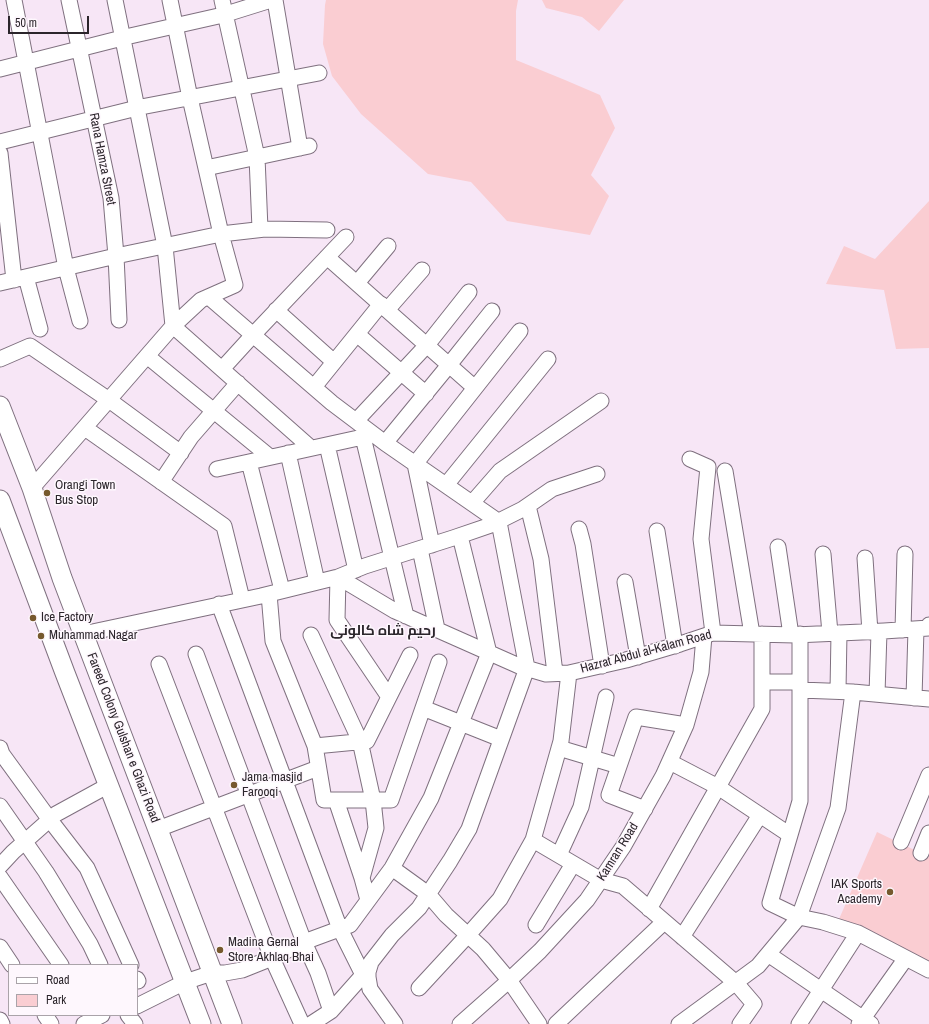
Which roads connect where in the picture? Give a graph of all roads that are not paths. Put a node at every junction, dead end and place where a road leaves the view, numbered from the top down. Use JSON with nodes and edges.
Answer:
{"nodes":[{"id":1,"x":14,"y":0,"type":"edge"},
{"id":2,"x":69,"y":0,"type":"edge"},
{"id":3,"x":115,"y":0,"type":"edge"},
{"id":4,"x":170,"y":0,"type":"edge"},
{"id":5,"x":271,"y":0,"type":"edge"},
{"id":6,"x":275,"y":0,"type":"edge"},
{"id":7,"x":224,"y":7,"type":"edge"},
{"id":8,"x":175,"y":26,"type":"junction"},
{"id":9,"x":123,"y":38,"type":"junction"},
{"id":10,"x":79,"y":49,"type":"junction"},
{"id":11,"x":26,"y":62,"type":"junction"},
{"id":12,"x":0,"y":69,"type":"edge"},
{"id":13,"x":319,"y":73,"type":"dead end"},
{"id":14,"x":289,"y":79,"type":"junction"},
{"id":15,"x":242,"y":88,"type":"junction"},
{"id":16,"x":190,"y":98,"type":"junction"},
{"id":17,"x":137,"y":108,"type":"junction"},
{"id":18,"x":94,"y":119,"type":"junction"},
{"id":19,"x":40,"y":132,"type":"junction"},
{"id":20,"x":0,"y":142,"type":"edge"},
{"id":21,"x":0,"y":153,"type":"edge"},
{"id":22,"x":257,"y":157,"type":"junction"},
{"id":23,"x":206,"y":168,"type":"junction"},
{"id":24,"x":260,"y":229,"type":"junction"},
{"id":25,"x":327,"y":230,"type":"dead end"},
{"id":26,"x":221,"y":234,"type":"junction"},
{"id":27,"x":346,"y":237,"type":"dead end"},
{"id":28,"x":165,"y":246,"type":"junction"},
{"id":29,"x":388,"y":246,"type":"dead end"},
{"id":30,"x":116,"y":256,"type":"junction"},
{"id":31,"x":327,"y":256,"type":"junction"},
{"id":32,"x":66,"y":268,"type":"junction"},
{"id":33,"x":422,"y":270,"type":"dead end"},
{"id":34,"x":13,"y":280,"type":"edge"},
{"id":35,"x":356,"y":283,"type":"junction"},
{"id":36,"x":469,"y":292,"type":"dead end"},
{"id":37,"x":208,"y":297,"type":"junction"},
{"id":38,"x":384,"y":307,"type":"junction"},
{"id":39,"x":276,"y":310,"type":"junction"},
{"id":40,"x":492,"y":311,"type":"dead end"},
{"id":41,"x":119,"y":320,"type":"dead end"},
{"id":42,"x":80,"y":322,"type":"dead end"},
{"id":43,"x":173,"y":326,"type":"junction"},
{"id":44,"x":40,"y":329,"type":"dead end"},
{"id":45,"x":520,"y":331,"type":"dead end"},
{"id":46,"x":357,"y":334,"type":"junction"},
{"id":47,"x":253,"y":335,"type":"junction"},
{"id":48,"x":426,"y":345,"type":"junction"},
{"id":49,"x":147,"y":356,"type":"junction"},
{"id":50,"x":548,"y":358,"type":"dead end"},
{"id":51,"x":0,"y":359,"type":"edge"},
{"id":52,"x":334,"y":362,"type":"junction"},
{"id":53,"x":449,"y":365,"type":"junction"},
{"id":54,"x":222,"y":369,"type":"junction"},
{"id":55,"x":401,"y":372,"type":"junction"},
{"id":56,"x":238,"y":383,"type":"junction"},
{"id":57,"x":314,"y":387,"type":"junction"},
{"id":58,"x":475,"y":388,"type":"junction"},
{"id":59,"x":426,"y":394,"type":"junction"},
{"id":60,"x":108,"y":400,"type":"junction"},
{"id":61,"x":601,"y":400,"type":"dead end"},
{"id":62,"x":0,"y":406,"type":"edge"},
{"id":63,"x":213,"y":411,"type":"junction"},
{"id":64,"x":356,"y":421,"type":"junction"},
{"id":65,"x":85,"y":428,"type":"junction"},
{"id":66,"x":374,"y":438,"type":"junction"},
{"id":67,"x":327,"y":445,"type":"junction"},
{"id":68,"x":311,"y":448,"type":"junction"},
{"id":69,"x":181,"y":453,"type":"junction"},
{"id":70,"x":288,"y":453,"type":"junction"},
{"id":71,"x":270,"y":457,"type":"junction"},
{"id":72,"x":690,"y":459,"type":"dead end"},
{"id":73,"x":249,"y":462,"type":"junction"},
{"id":74,"x":415,"y":464,"type":"junction"},
{"id":75,"x":217,"y":469,"type":"dead end"},
{"id":76,"x":726,"y":471,"type":"dead end"},
{"id":77,"x":597,"y":474,"type":"dead end"},
{"id":78,"x":161,"y":482,"type":"junction"},
{"id":79,"x":446,"y":485,"type":"junction"},
{"id":80,"x":32,"y":488,"type":"junction"},
{"id":81,"x":0,"y":500,"type":"edge"},
{"id":82,"x":472,"y":503,"type":"junction"},
{"id":83,"x":528,"y":506,"type":"junction"},
{"id":84,"x":499,"y":522,"type":"junction"},
{"id":85,"x":579,"y":529,"type":"dead end"},
{"id":86,"x":657,"y":530,"type":"dead end"},
{"id":87,"x":460,"y":536,"type":"junction"},
{"id":88,"x":426,"y":547,"type":"junction"},
{"id":89,"x":778,"y":547,"type":"dead end"},
{"id":90,"x":823,"y":554,"type":"dead end"},
{"id":91,"x":904,"y":554,"type":"dead end"},
{"id":92,"x":392,"y":558,"type":"junction"},
{"id":93,"x":865,"y":558,"type":"dead end"},
{"id":94,"x":356,"y":570,"type":"junction"},
{"id":95,"x":338,"y":577,"type":"junction"},
{"id":96,"x":62,"y":578,"type":"junction"},
{"id":97,"x":317,"y":582,"type":"junction"},
{"id":98,"x":625,"y":582,"type":"dead end"},
{"id":99,"x":34,"y":590,"type":"junction"},
{"id":100,"x":275,"y":592,"type":"junction"},
{"id":101,"x":242,"y":599,"type":"junction"},
{"id":102,"x":219,"y":604,"type":"junction"},
{"id":103,"x":406,"y":616,"type":"junction"},
{"id":104,"x":919,"y":628,"type":"edge"},
{"id":105,"x":437,"y":629,"type":"junction"},
{"id":106,"x":874,"y":632,"type":"junction"},
{"id":107,"x":834,"y":633,"type":"junction"},
{"id":108,"x":84,"y":634,"type":"junction"},
{"id":109,"x":757,"y":634,"type":"junction"},
{"id":110,"x":795,"y":634,"type":"junction"},
{"id":111,"x":311,"y":635,"type":"dead end"},
{"id":112,"x":708,"y":635,"type":"junction"},
{"id":113,"x":675,"y":646,"type":"junction"},
{"id":114,"x":489,"y":653,"type":"junction"},
{"id":115,"x":196,"y":654,"type":"dead end"},
{"id":116,"x":410,"y":656,"type":"dead end"},
{"id":117,"x":638,"y":657,"type":"junction"},
{"id":118,"x":439,"y":662,"type":"dead end"},
{"id":119,"x":159,"y":664,"type":"dead end"},
{"id":120,"x":602,"y":666,"type":"junction"},
{"id":121,"x":527,"y":668,"type":"junction"},
{"id":122,"x":562,"y":673,"type":"junction"},
{"id":123,"x":762,"y":682,"type":"junction"},
{"id":124,"x":800,"y":686,"type":"junction"},
{"id":125,"x":838,"y":691,"type":"junction"},
{"id":126,"x":854,"y":692,"type":"junction"},
{"id":127,"x":877,"y":694,"type":"junction"},
{"id":128,"x":389,"y":697,"type":"junction"},
{"id":129,"x":606,"y":697,"type":"dead end"},
{"id":130,"x":914,"y":698,"type":"junction"},
{"id":131,"x":929,"y":699,"type":"edge"},
{"id":132,"x":423,"y":708,"type":"junction"},
{"id":133,"x":461,"y":723,"type":"junction"},
{"id":134,"x":686,"y":725,"type":"junction"},
{"id":135,"x":501,"y":739,"type":"junction"},
{"id":136,"x":360,"y":741,"type":"junction"},
{"id":137,"x":315,"y":746,"type":"junction"},
{"id":138,"x":0,"y":748,"type":"edge"},
{"id":139,"x":559,"y":748,"type":"junction"},
{"id":140,"x":592,"y":757,"type":"junction"},
{"id":141,"x":670,"y":762,"type":"junction"},
{"id":142,"x":619,"y":766,"type":"junction"},
{"id":143,"x":318,"y":768,"type":"junction"},
{"id":144,"x":929,"y":775,"type":"edge"},
{"id":145,"x":285,"y":781,"type":"junction"},
{"id":146,"x":109,"y":785,"type":"junction"},
{"id":147,"x":718,"y":787,"type":"junction"},
{"id":148,"x":249,"y":795,"type":"junction"},
{"id":149,"x":336,"y":800,"type":"junction"},
{"id":150,"x":373,"y":800,"type":"junction"},
{"id":151,"x":0,"y":806,"type":"edge"},
{"id":152,"x":214,"y":808,"type":"junction"},
{"id":153,"x":645,"y":809,"type":"junction"},
{"id":154,"x":760,"y":815,"type":"junction"},
{"id":155,"x":50,"y":820,"type":"junction"},
{"id":156,"x":158,"y":829,"type":"junction"},
{"id":157,"x":929,"y":833,"type":"edge"},
{"id":158,"x":790,"y":835,"type":"junction"},
{"id":159,"x":533,"y":840,"type":"junction"},
{"id":160,"x":25,"y":841,"type":"junction"},
{"id":161,"x":901,"y":842,"type":"dead end"},
{"id":162,"x":921,"y":853,"type":"dead end"},
{"id":163,"x":559,"y":855,"type":"junction"},
{"id":164,"x":573,"y":864,"type":"junction"},
{"id":165,"x":0,"y":866,"type":"edge"},
{"id":166,"x":392,"y":868,"type":"junction"},
{"id":167,"x":0,"y":877,"type":"edge"},
{"id":168,"x":362,"y":878,"type":"junction"},
{"id":169,"x":601,"y":880,"type":"junction"},
{"id":170,"x":428,"y":894,"type":"junction"},
{"id":171,"x":368,"y":900,"type":"junction"},
{"id":172,"x":649,"y":909,"type":"junction"},
{"id":173,"x":799,"y":917,"type":"junction"},
{"id":174,"x":664,"y":922,"type":"junction"},
{"id":175,"x":536,"y":925,"type":"dead end"},
{"id":176,"x":340,"y":929,"type":"junction"},
{"id":177,"x":858,"y":933,"type":"junction"},
{"id":178,"x":468,"y":936,"type":"junction"},
{"id":179,"x":682,"y":937,"type":"junction"},
{"id":180,"x":304,"y":942,"type":"junction"},
{"id":181,"x":0,"y":947,"type":"edge"},
{"id":182,"x":768,"y":954,"type":"junction"},
{"id":183,"x":272,"y":958,"type":"junction"},
{"id":184,"x":906,"y":958,"type":"junction"},
{"id":185,"x":11,"y":964,"type":"edge"},
{"id":186,"x":60,"y":964,"type":"edge"},
{"id":187,"x":100,"y":964,"type":"edge"},
{"id":188,"x":130,"y":964,"type":"edge"},
{"id":189,"x":929,"y":970,"type":"edge"},
{"id":190,"x":212,"y":973,"type":"junction"},
{"id":191,"x":366,"y":976,"type":"junction"},
{"id":192,"x":509,"y":980,"type":"junction"},
{"id":193,"x":185,"y":982,"type":"junction"},
{"id":194,"x":736,"y":982,"type":"junction"},
{"id":195,"x":419,"y":988,"type":"dead end"},
{"id":196,"x":822,"y":990,"type":"junction"},
{"id":197,"x":138,"y":1006,"type":"edge"},
{"id":198,"x":331,"y":1011,"type":"junction"},
{"id":199,"x":98,"y":1016,"type":"edge"},
{"id":200,"x":129,"y":1016,"type":"edge"},
{"id":201,"x":0,"y":1020,"type":"edge"},
{"id":202,"x":864,"y":1022,"type":"edge"},
{"id":203,"x":2,"y":1024,"type":"edge"},
{"id":204,"x":84,"y":1024,"type":"edge"},
{"id":205,"x":135,"y":1024,"type":"edge"},
{"id":206,"x":201,"y":1024,"type":"edge"},
{"id":207,"x":232,"y":1024,"type":"edge"},
{"id":208,"x":302,"y":1024,"type":"edge"},
{"id":209,"x":311,"y":1024,"type":"edge"},
{"id":210,"x":395,"y":1024,"type":"edge"},
{"id":211,"x":460,"y":1024,"type":"edge"},
{"id":212,"x":540,"y":1024,"type":"edge"},
{"id":213,"x":556,"y":1024,"type":"edge"},
{"id":214,"x":679,"y":1024,"type":"edge"},
{"id":215,"x":740,"y":1024,"type":"edge"},
{"id":216,"x":799,"y":1024,"type":"edge"}],
"edges":[{"from":1,"to":11,"type":"street"},
{"from":2,"to":10,"type":"street","name":"Rana Hamza Street"},
{"from":3,"to":9,"type":"street"},
{"from":4,"to":8,"type":"street"},
{"from":5,"to":7,"type":"street"},
{"from":6,"to":14,"type":"street"},
{"from":7,"to":8,"type":"street"},
{"from":7,"to":15,"type":"street"},
{"from":8,"to":9,"type":"street"},
{"from":8,"to":16,"type":"street"},
{"from":9,"to":10,"type":"street"},
{"from":9,"to":17,"type":"street"},
{"from":10,"to":11,"type":"street"},
{"from":10,"to":18,"type":"street","name":"Rana Hamza Street"},
{"from":11,"to":12,"type":"street"},
{"from":11,"to":19,"type":"street"},
{"from":13,"to":14,"type":"street"},
{"from":14,"to":15,"type":"street"},
{"from":14,"to":22,"type":"street"},
{"from":15,"to":16,"type":"street"},
{"from":15,"to":22,"type":"street"},
{"from":16,"to":17,"type":"street"},
{"from":16,"to":23,"type":"street"},
{"from":17,"to":18,"type":"street"},
{"from":17,"to":28,"type":"street"},
{"from":18,"to":19,"type":"street"},
{"from":18,"to":30,"type":"street","name":"Rana Hamza Street"},
{"from":19,"to":20,"type":"street"},
{"from":19,"to":32,"type":"street"},
{"from":21,"to":34,"type":"street"},
{"from":22,"to":23,"type":"street"},
{"from":22,"to":24,"type":"street"},
{"from":23,"to":26,"type":"street"},
{"from":24,"to":25,"type":"street"},
{"from":24,"to":26,"type":"street"},
{"from":26,"to":28,"type":"street"},
{"from":26,"to":37,"type":"street"},
{"from":27,"to":31,"type":"street"},
{"from":28,"to":30,"type":"street"},
{"from":28,"to":43,"type":"street"},
{"from":29,"to":35,"type":"street"},
{"from":30,"to":32,"type":"street"},
{"from":30,"to":41,"type":"street","name":"Rana Hamza Street"},
{"from":31,"to":35,"type":"street"},
{"from":31,"to":39,"type":"street"},
{"from":32,"to":34,"type":"street"},
{"from":32,"to":42,"type":"street"},
{"from":33,"to":38,"type":"street"},
{"from":34,"to":44,"type":"street"},
{"from":35,"to":38,"type":"street"},
{"from":36,"to":48,"type":"street"},
{"from":37,"to":43,"type":"street"},
{"from":37,"to":47,"type":"street"},
{"from":38,"to":46,"type":"street"},
{"from":38,"to":48,"type":"street"},
{"from":39,"to":47,"type":"street"},
{"from":39,"to":52,"type":"street"},
{"from":40,"to":53,"type":"street"},
{"from":43,"to":49,"type":"street"},
{"from":43,"to":54,"type":"street"},
{"from":45,"to":58,"type":"street"},
{"from":46,"to":52,"type":"street"},
{"from":46,"to":55,"type":"street"},
{"from":47,"to":54,"type":"street"},
{"from":47,"to":57,"type":"street"},
{"from":48,"to":53,"type":"street"},
{"from":48,"to":55,"type":"street"},
{"from":49,"to":60,"type":"street"},
{"from":49,"to":63,"type":"street"},
{"from":50,"to":79,"type":"street"},
{"from":51,"to":60,"type":"street"},
{"from":52,"to":57,"type":"street"},
{"from":53,"to":58,"type":"street"},
{"from":53,"to":59,"type":"street"},
{"from":54,"to":56,"type":"street"},
{"from":55,"to":59,"type":"street"},
{"from":55,"to":64,"type":"street"},
{"from":56,"to":63,"type":"street"},
{"from":56,"to":68,"type":"street"},
{"from":57,"to":64,"type":"street"},
{"from":58,"to":74,"type":"street"},
{"from":59,"to":66,"type":"street"},
{"from":60,"to":65,"type":"street"},
{"from":60,"to":69,"type":"street"},
{"from":61,"to":82,"type":"street"},
{"from":62,"to":80,"type":"main road","name":"Fareed Colony Gulshan e Ghazi Road"},
{"from":63,"to":69,"type":"street"},
{"from":63,"to":71,"type":"street"},
{"from":64,"to":66,"type":"street"},
{"from":65,"to":78,"type":"street"},
{"from":65,"to":80,"type":"street"},
{"from":66,"to":67,"type":"street"},
{"from":66,"to":74,"type":"street"},
{"from":66,"to":92,"type":"street"},
{"from":67,"to":68,"type":"street"},
{"from":67,"to":94,"type":"street"},
{"from":68,"to":70,"type":"street"},
{"from":69,"to":78,"type":"street"},
{"from":70,"to":71,"type":"street"},
{"from":70,"to":97,"type":"street"},
{"from":71,"to":73,"type":"street"},
{"from":72,"to":112,"type":"street","name":"Kamran Road"},
{"from":73,"to":75,"type":"street"},
{"from":73,"to":100,"type":"street"},
{"from":74,"to":79,"type":"street"},
{"from":74,"to":88,"type":"street"},
{"from":76,"to":109,"type":"street"},
{"from":77,"to":83,"type":"street"},
{"from":78,"to":101,"type":"street"},
{"from":79,"to":82,"type":"street"},
{"from":80,"to":96,"type":"main road","name":"Fareed Colony Gulshan e Ghazi Road"},
{"from":81,"to":99,"type":"main road"},
{"from":82,"to":84,"type":"street"},
{"from":83,"to":84,"type":"street"},
{"from":83,"to":122,"type":"street"},
{"from":84,"to":87,"type":"street"},
{"from":84,"to":121,"type":"street"},
{"from":85,"to":120,"type":"street"},
{"from":86,"to":113,"type":"street"},
{"from":87,"to":88,"type":"street"},
{"from":87,"to":114,"type":"street"},
{"from":88,"to":92,"type":"street"},
{"from":88,"to":105,"type":"street"},
{"from":89,"to":110,"type":"street"},
{"from":90,"to":107,"type":"street"},
{"from":91,"to":104,"type":"street"},
{"from":92,"to":94,"type":"street"},
{"from":92,"to":103,"type":"street"},
{"from":93,"to":106,"type":"street"},
{"from":94,"to":95,"type":"street"},
{"from":95,"to":97,"type":"street"},
{"from":95,"to":103,"type":"street","name":"Hazrat Abdul al-Kalam Road"},
{"from":95,"to":128,"type":"street"},
{"from":96,"to":99,"type":"main road"},
{"from":96,"to":108,"type":"main road","name":"Fareed Colony Gulshan e Ghazi Road"},
{"from":97,"to":100,"type":"street"},
{"from":98,"to":117,"type":"street"},
{"from":99,"to":146,"type":"main road"},
{"from":100,"to":101,"type":"street"},
{"from":100,"to":137,"type":"street"},
{"from":101,"to":102,"type":"street"},
{"from":102,"to":108,"type":"street"},
{"from":102,"to":145,"type":"street"},
{"from":103,"to":105,"type":"street","name":"Hazrat Abdul al-Kalam Road"},
{"from":104,"to":106,"type":"street","name":"Hazrat Abdul al-Kalam Road"},
{"from":104,"to":130,"type":"street"},
{"from":105,"to":114,"type":"street","name":"Hazrat Abdul al-Kalam Road"},
{"from":106,"to":107,"type":"street","name":"Hazrat Abdul al-Kalam Road"},
{"from":106,"to":127,"type":"street"},
{"from":107,"to":110,"type":"street","name":"Hazrat Abdul al-Kalam Road"},
{"from":107,"to":125,"type":"street"},
{"from":108,"to":156,"type":"main road","name":"Fareed Colony Gulshan e Ghazi Road"},
{"from":109,"to":110,"type":"street","name":"Hazrat Abdul al-Kalam Road"},
{"from":109,"to":112,"type":"street","name":"Hazrat Abdul al-Kalam Road"},
{"from":109,"to":123,"type":"street"},
{"from":110,"to":124,"type":"street"},
{"from":111,"to":136,"type":"street"},
{"from":112,"to":113,"type":"street","name":"Hazrat Abdul al-Kalam Road"},
{"from":112,"to":134,"type":"street","name":"Kamran Road"},
{"from":113,"to":117,"type":"street","name":"Hazrat Abdul al-Kalam Road"},
{"from":114,"to":121,"type":"street","name":"Hazrat Abdul al-Kalam Road"},
{"from":114,"to":133,"type":"street"},
{"from":115,"to":148,"type":"street"},
{"from":116,"to":128,"type":"street"},
{"from":117,"to":120,"type":"street","name":"Hazrat Abdul al-Kalam Road"},
{"from":118,"to":132,"type":"street"},
{"from":119,"to":152,"type":"street"},
{"from":120,"to":122,"type":"street","name":"Hazrat Abdul al-Kalam Road"},
{"from":121,"to":122,"type":"street","name":"Hazrat Abdul al-Kalam Road"},
{"from":121,"to":135,"type":"street"},
{"from":122,"to":139,"type":"street"},
{"from":123,"to":124,"type":"street"},
{"from":123,"to":147,"type":"street"},
{"from":124,"to":125,"type":"street"},
{"from":124,"to":158,"type":"street"},
{"from":125,"to":126,"type":"street"},
{"from":126,"to":127,"type":"street"},
{"from":126,"to":173,"type":"street"},
{"from":127,"to":130,"type":"street"},
{"from":128,"to":136,"type":"street"},
{"from":129,"to":140,"type":"street"},
{"from":130,"to":131,"type":"street"},
{"from":132,"to":133,"type":"street"},
{"from":132,"to":150,"type":"street"},
{"from":133,"to":135,"type":"street"},
{"from":133,"to":166,"type":"street"},
{"from":134,"to":141,"type":"street","name":"Kamran Road"},
{"from":134,"to":142,"type":"street"},
{"from":135,"to":170,"type":"street"},
{"from":136,"to":137,"type":"street"},
{"from":136,"to":150,"type":"street"},
{"from":137,"to":143,"type":"street"},
{"from":138,"to":155,"type":"street"},
{"from":139,"to":140,"type":"street"},
{"from":139,"to":159,"type":"street"},
{"from":140,"to":142,"type":"street"},
{"from":140,"to":163,"type":"street"},
{"from":141,"to":147,"type":"street"},
{"from":141,"to":153,"type":"street","name":"Kamran Road"},
{"from":142,"to":153,"type":"street"},
{"from":143,"to":145,"type":"street"},
{"from":143,"to":149,"type":"street"},
{"from":144,"to":161,"type":"street"},
{"from":145,"to":148,"type":"street"},
{"from":145,"to":176,"type":"street"},
{"from":146,"to":155,"type":"street"},
{"from":146,"to":193,"type":"main road"},
{"from":147,"to":154,"type":"street"},
{"from":147,"to":172,"type":"street"},
{"from":148,"to":152,"type":"street"},
{"from":148,"to":180,"type":"street"},
{"from":149,"to":150,"type":"street"},
{"from":149,"to":168,"type":"street"},
{"from":150,"to":168,"type":"street"},
{"from":151,"to":160,"type":"street"},
{"from":152,"to":156,"type":"street"},
{"from":152,"to":183,"type":"street"},
{"from":153,"to":169,"type":"street","name":"Kamran Road"},
{"from":154,"to":158,"type":"street"},
{"from":154,"to":179,"type":"street"},
{"from":155,"to":160,"type":"street"},
{"from":155,"to":188,"type":"street"},
{"from":156,"to":190,"type":"main road","name":"Fareed Colony Gulshan e Ghazi Road"},
{"from":157,"to":162,"type":"street"},
{"from":158,"to":173,"type":"street"},
{"from":159,"to":163,"type":"street"},
{"from":159,"to":178,"type":"street"},
{"from":160,"to":165,"type":"street"},
{"from":160,"to":187,"type":"street"},
{"from":163,"to":164,"type":"street"},
{"from":164,"to":169,"type":"street"},
{"from":164,"to":175,"type":"street"},
{"from":166,"to":170,"type":"street"},
{"from":166,"to":171,"type":"street"},
{"from":167,"to":186,"type":"street"},
{"from":168,"to":171,"type":"street"},
{"from":169,"to":172,"type":"street"},
{"from":169,"to":192,"type":"street","name":"Kamran Road"},
{"from":170,"to":178,"type":"street"},
{"from":170,"to":191,"type":"street"},
{"from":171,"to":176,"type":"street"},
{"from":172,"to":174,"type":"street"},
{"from":173,"to":177,"type":"street"},
{"from":173,"to":182,"type":"street"},
{"from":174,"to":179,"type":"street"},
{"from":174,"to":213,"type":"street"},
{"from":176,"to":180,"type":"street"},
{"from":176,"to":191,"type":"street"},
{"from":177,"to":184,"type":"street"},
{"from":177,"to":196,"type":"street"},
{"from":178,"to":192,"type":"street"},
{"from":178,"to":195,"type":"street"},
{"from":179,"to":194,"type":"street"},
{"from":180,"to":183,"type":"street"},
{"from":180,"to":198,"type":"street"},
{"from":181,"to":185,"type":"street"},
{"from":182,"to":194,"type":"street"},
{"from":182,"to":196,"type":"street"},
{"from":183,"to":190,"type":"street"},
{"from":183,"to":208,"type":"street"},
{"from":184,"to":189,"type":"street"},
{"from":184,"to":202,"type":"street"},
{"from":190,"to":193,"type":"street"},
{"from":190,"to":207,"type":"main road","name":"Fareed Colony Gulshan e Ghazi Road"},
{"from":191,"to":198,"type":"street"},
{"from":191,"to":210,"type":"street"},
{"from":192,"to":211,"type":"street","name":"Kamran Road"},
{"from":192,"to":212,"type":"street"},
{"from":193,"to":197,"type":"street"},
{"from":193,"to":206,"type":"main road"},
{"from":194,"to":214,"type":"street"},
{"from":194,"to":215,"type":"street"},
{"from":196,"to":202,"type":"street"},
{"from":196,"to":216,"type":"street"},
{"from":198,"to":209,"type":"street"},
{"from":199,"to":204,"type":"street"},
{"from":200,"to":205,"type":"street"},
{"from":201,"to":203,"type":"street"}]}
